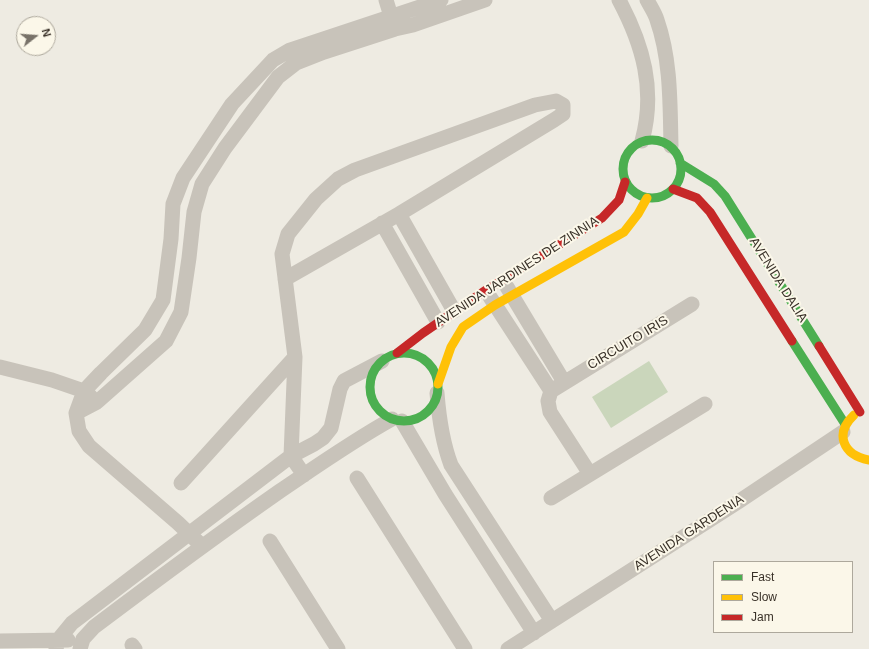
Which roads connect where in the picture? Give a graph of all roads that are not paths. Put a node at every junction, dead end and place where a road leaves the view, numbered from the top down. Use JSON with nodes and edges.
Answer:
{"nodes":[{"id":1,"x":386,"y":0,"type":"edge"},
{"id":2,"x":441,"y":0,"type":"edge"},
{"id":3,"x":485,"y":0,"type":"edge"},
{"id":4,"x":619,"y":0,"type":"edge"},
{"id":5,"x":647,"y":0,"type":"edge"},
{"id":6,"x":408,"y":12,"type":"edge"},
{"id":7,"x":393,"y":23,"type":"junction"},
{"id":8,"x":293,"y":56,"type":"junction"},
{"id":9,"x":642,"y":141,"type":"junction"},
{"id":10,"x":671,"y":146,"type":"junction"},
{"id":11,"x":680,"y":163,"type":"junction"},
{"id":12,"x":182,"y":178,"type":"junction"},
{"id":13,"x":625,"y":182,"type":"junction"},
{"id":14,"x":202,"y":184,"type":"junction"},
{"id":15,"x":673,"y":189,"type":"junction"},
{"id":16,"x":647,"y":198,"type":"junction"},
{"id":17,"x":399,"y":214,"type":"junction"},
{"id":18,"x":382,"y":223,"type":"junction"},
{"id":19,"x":285,"y":279,"type":"junction"},
{"id":20,"x":502,"y":279,"type":"junction"},
{"id":21,"x":486,"y":290,"type":"junction"},
{"id":22,"x":512,"y":296,"type":"junction"},
{"id":23,"x":692,"y":304,"type":"dead end"},
{"id":24,"x":495,"y":305,"type":"junction"},
{"id":25,"x":454,"y":311,"type":"junction"},
{"id":26,"x":438,"y":322,"type":"junction"},
{"id":27,"x":397,"y":353,"type":"junction"},
{"id":28,"x":295,"y":356,"type":"junction"},
{"id":29,"x":382,"y":361,"type":"junction"},
{"id":30,"x":0,"y":367,"type":"edge"},
{"id":31,"x":564,"y":382,"type":"junction"},
{"id":32,"x":438,"y":388,"type":"junction"},
{"id":33,"x":84,"y":391,"type":"junction"},
{"id":34,"x":551,"y":391,"type":"junction"},
{"id":35,"x":97,"y":402,"type":"junction"},
{"id":36,"x":706,"y":404,"type":"dead end"},
{"id":37,"x":865,"y":411,"type":"edge"},
{"id":38,"x":76,"y":413,"type":"junction"},
{"id":39,"x":397,"y":420,"type":"junction"},
{"id":40,"x":844,"y":428,"type":"junction"},
{"id":41,"x":291,"y":456,"type":"junction"},
{"id":42,"x":869,"y":461,"type":"edge"},
{"id":43,"x":590,"y":474,"type":"junction"},
{"id":44,"x":304,"y":475,"type":"junction"},
{"id":45,"x":357,"y":478,"type":"dead end"},
{"id":46,"x":181,"y":483,"type":"dead end"},
{"id":47,"x":463,"y":484,"type":"junction"},
{"id":48,"x":445,"y":494,"type":"junction"},
{"id":49,"x":551,"y":498,"type":"dead end"},
{"id":50,"x":189,"y":534,"type":"junction"},
{"id":51,"x":270,"y":541,"type":"dead end"},
{"id":52,"x":202,"y":546,"type":"junction"},
{"id":53,"x":552,"y":621,"type":"junction"},
{"id":54,"x":534,"y":632,"type":"junction"},
{"id":55,"x":0,"y":641,"type":"edge"},
{"id":56,"x":57,"y":644,"type":"edge"},
{"id":57,"x":82,"y":644,"type":"edge"},
{"id":58,"x":338,"y":649,"type":"edge"},
{"id":59,"x":465,"y":649,"type":"edge"},
{"id":60,"x":508,"y":649,"type":"edge"}],
"edges":[{"from":1,"to":7,"type":"street"},
{"from":2,"to":6,"type":"street"},
{"from":3,"to":6,"type":"street"},
{"from":4,"to":9,"type":"street"},
{"from":5,"to":10,"type":"street"},
{"from":6,"to":7,"type":"street"},
{"from":7,"to":8,"type":"street"},
{"from":8,"to":12,"type":"street"},
{"from":8,"to":14,"type":"street"},
{"from":9,"to":10,"type":"street"},
{"from":9,"to":13,"type":"street"},
{"from":10,"to":11,"type":"street"},
{"from":11,"to":15,"type":"street"},
{"from":11,"to":37,"type":"street","name":"AVENIDA DALIA"},
{"from":12,"to":14,"type":"street"},
{"from":12,"to":33,"type":"street"},
{"from":13,"to":16,"type":"street"},
{"from":13,"to":20,"type":"street","name":"AVENIDA JARDINES DE ZINNIA"},
{"from":14,"to":35,"type":"street"},
{"from":15,"to":16,"type":"street"},
{"from":15,"to":40,"type":"street","name":"AVENIDA DALIA"},
{"from":16,"to":22,"type":"street","name":"AVENIDA JARDINES DE ZINNIA"},
{"from":17,"to":18,"type":"street"},
{"from":17,"to":19,"type":"street"},
{"from":17,"to":25,"type":"street"},
{"from":18,"to":19,"type":"street"},
{"from":18,"to":26,"type":"street"},
{"from":19,"to":28,"type":"street"},
{"from":20,"to":21,"type":"street","name":"AVENIDA JARDINES DE ZINNIA"},
{"from":20,"to":22,"type":"street"},
{"from":21,"to":24,"type":"street"},
{"from":21,"to":25,"type":"street","name":"AVENIDA JARDINES DE ZINNIA"},
{"from":22,"to":24,"type":"street","name":"AVENIDA JARDINES DE ZINNIA"},
{"from":22,"to":31,"type":"street"},
{"from":23,"to":31,"type":"street","name":"CIRCUITO IRIS"},
{"from":24,"to":32,"type":"street","name":"AVENIDA JARDINES DE ZINNIA"},
{"from":24,"to":34,"type":"street"},
{"from":25,"to":26,"type":"street","name":"AVENIDA JARDINES DE ZINNIA"},
{"from":26,"to":27,"type":"street","name":"AVENIDA JARDINES DE ZINNIA"},
{"from":27,"to":29,"type":"street"},
{"from":27,"to":32,"type":"street"},
{"from":28,"to":41,"type":"street"},
{"from":28,"to":46,"type":"street"},
{"from":29,"to":39,"type":"street"},
{"from":29,"to":41,"type":"street"},
{"from":30,"to":33,"type":"street"},
{"from":31,"to":34,"type":"street","name":"CIRCUITO IRIS"},
{"from":32,"to":39,"type":"street"},
{"from":32,"to":47,"type":"street","name":"AVENIDA JARDINES DE ZINNIA"},
{"from":33,"to":35,"type":"street"},
{"from":33,"to":38,"type":"street"},
{"from":34,"to":43,"type":"street"},
{"from":35,"to":38,"type":"street"},
{"from":36,"to":43,"type":"street"},
{"from":37,"to":40,"type":"street"},
{"from":38,"to":50,"type":"street"},
{"from":39,"to":44,"type":"street"},
{"from":39,"to":48,"type":"street"},
{"from":40,"to":42,"type":"street","name":"AVENIDA DALIA"},
{"from":40,"to":53,"type":"street","name":"AVENIDA GARDENIA"},
{"from":41,"to":44,"type":"street"},
{"from":41,"to":50,"type":"street"},
{"from":43,"to":49,"type":"street"},
{"from":44,"to":52,"type":"street"},
{"from":45,"to":59,"type":"street"},
{"from":47,"to":48,"type":"street"},
{"from":47,"to":53,"type":"street","name":"AVENIDA JARDINES DE ZINNIA"},
{"from":48,"to":54,"type":"street"},
{"from":50,"to":52,"type":"street"},
{"from":50,"to":56,"type":"street"},
{"from":51,"to":58,"type":"street"},
{"from":52,"to":57,"type":"street"},
{"from":53,"to":54,"type":"street","name":"AVENIDA GARDENIA"},
{"from":54,"to":60,"type":"street","name":"AVENIDA GARDENIA"},
{"from":55,"to":56,"type":"street"},
{"from":56,"to":57,"type":"street"}]}
